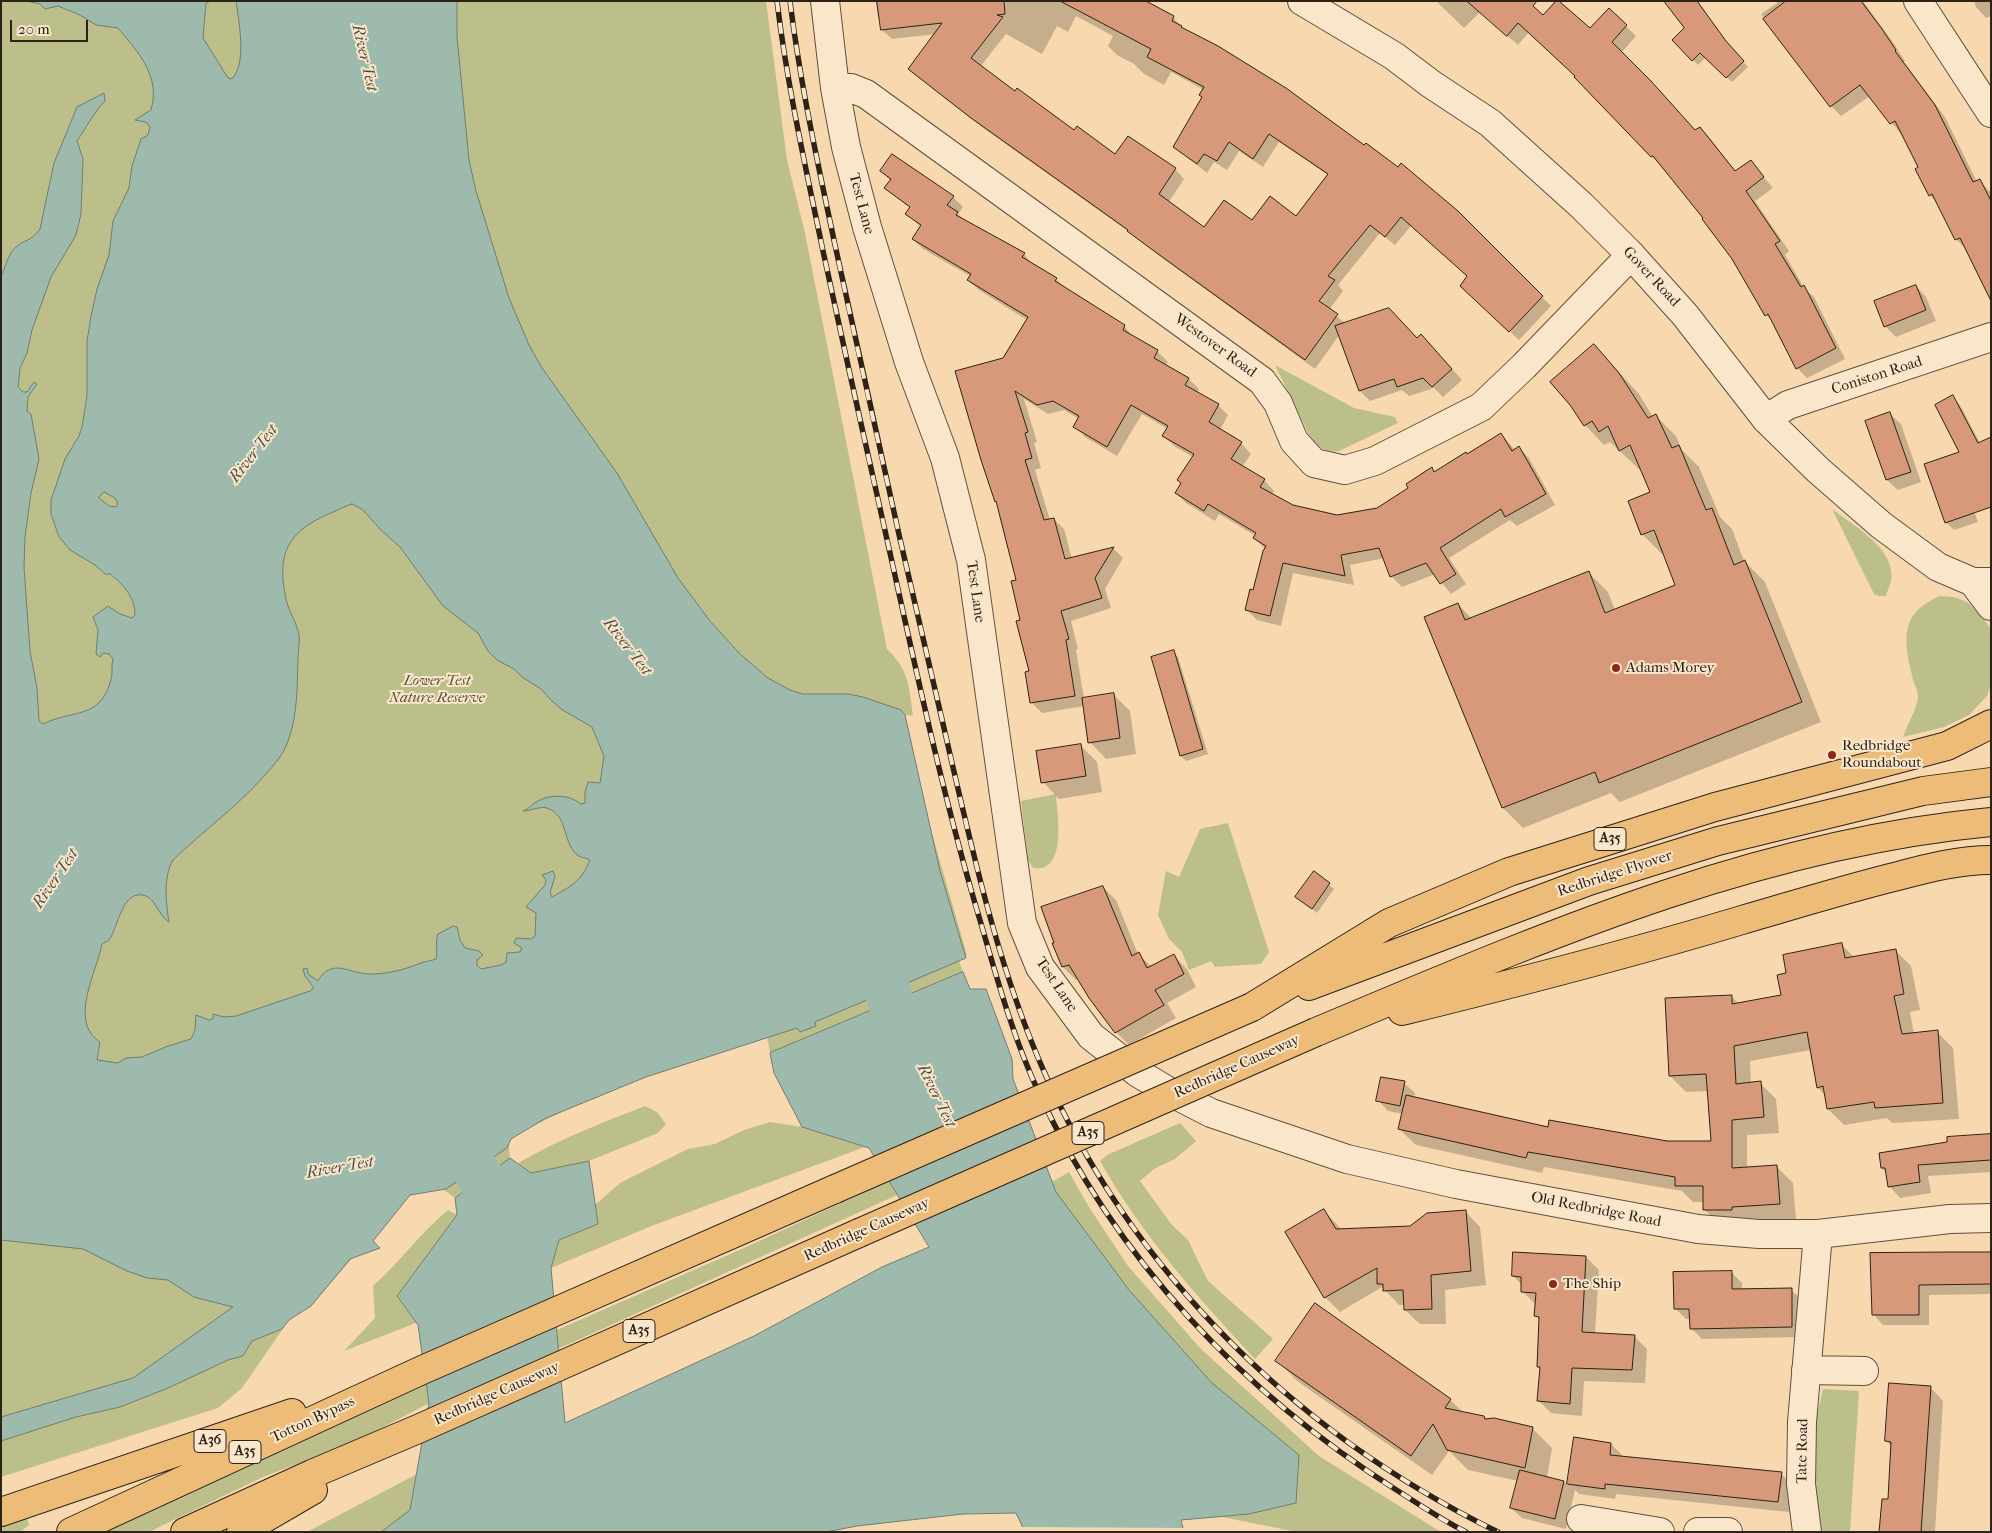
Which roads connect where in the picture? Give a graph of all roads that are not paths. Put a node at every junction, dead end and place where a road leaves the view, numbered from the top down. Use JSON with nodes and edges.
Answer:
{"nodes":[{"id":1,"x":825,"y":1,"type":"edge"},
{"id":2,"x":1302,"y":1,"type":"edge"},
{"id":3,"x":1918,"y":1,"type":"edge"},
{"id":4,"x":836,"y":88,"type":"junction"},
{"id":5,"x":1991,"y":114,"type":"edge"},
{"id":6,"x":1631,"y":255,"type":"junction"},
{"id":7,"x":1991,"y":337,"type":"edge"},
{"id":8,"x":1766,"y":419,"type":"junction"},
{"id":9,"x":1982,"y":582,"type":"edge"},
{"id":10,"x":1991,"y":606,"type":"edge"},
{"id":11,"x":1991,"y":724,"type":"edge"},
{"id":12,"x":1991,"y":782,"type":"edge"},
{"id":13,"x":1991,"y":822,"type":"edge"},
{"id":14,"x":1991,"y":860,"type":"edge"},
{"id":15,"x":1252,"y":1008,"type":"junction"},
{"id":16,"x":1316,"y":1032,"type":"junction"},
{"id":17,"x":1211,"y":1113,"type":"joint"},
{"id":18,"x":1991,"y":1218,"type":"edge"},
{"id":19,"x":1818,"y":1234,"type":"junction"},
{"id":20,"x":1806,"y":1370,"type":"junction"},
{"id":21,"x":420,"y":1371,"type":"junction"},
{"id":22,"x":1864,"y":1371,"type":"dead end"},
{"id":23,"x":418,"y":1429,"type":"junction"},
{"id":24,"x":1,"y":1512,"type":"edge"},
{"id":25,"x":1581,"y":1519,"type":"dead end"},
{"id":26,"x":1804,"y":1530,"type":"edge"},
{"id":27,"x":71,"y":1532,"type":"edge"},
{"id":28,"x":185,"y":1532,"type":"edge"},
{"id":29,"x":241,"y":1532,"type":"edge"},
{"id":30,"x":1660,"y":1532,"type":"edge"},
{"id":31,"x":1698,"y":1532,"type":"edge"},
{"id":32,"x":1728,"y":1532,"type":"edge"}],
"edges":[{"from":1,"to":4,"type":"street","name":"Test Lane"},
{"from":2,"to":6,"type":"street","name":"Gover Road"},
{"from":3,"to":5,"type":"street"},
{"from":4,"to":6,"type":"street","name":"Westover Road"},
{"from":4,"to":17,"type":"street","name":"Test Lane"},
{"from":6,"to":8,"type":"street","name":"Gover Road"},
{"from":7,"to":8,"type":"street","name":"Coniston Road"},
{"from":8,"to":9,"type":"street","name":"Gover Road"},
{"from":9,"to":10,"type":"street","name":"Gover Road"},
{"from":11,"to":15,"type":"main road","number":"A35"},
{"from":12,"to":15,"type":"main road","name":"Redbridge Flyover","number":"A35"},
{"from":13,"to":16,"type":"main road","number":"A35"},
{"from":14,"to":16,"type":"main road","number":"A35"},
{"from":15,"to":21,"type":"main road","number":"A35","bridge":true},
{"from":16,"to":23,"type":"main road","name":"Redbridge Causeway","number":"A35","bridge":true},
{"from":17,"to":19,"type":"street","name":"Old Redbridge Road"},
{"from":18,"to":19,"type":"street","name":"Old Redbridge Road"},
{"from":19,"to":20,"type":"street","name":"Tate Road"},
{"from":20,"to":22,"type":"street"},
{"from":20,"to":26,"type":"street","name":"Tate Road"},
{"from":21,"to":24,"type":"main road","number":"A36"},
{"from":21,"to":27,"type":"main road","name":"Totton Bypass","number":"A35"},
{"from":23,"to":28,"type":"main road","number":"A35"},
{"from":23,"to":29,"type":"main road"},
{"from":25,"to":30,"type":"street"},
{"from":31,"to":32,"type":"street"}]}
